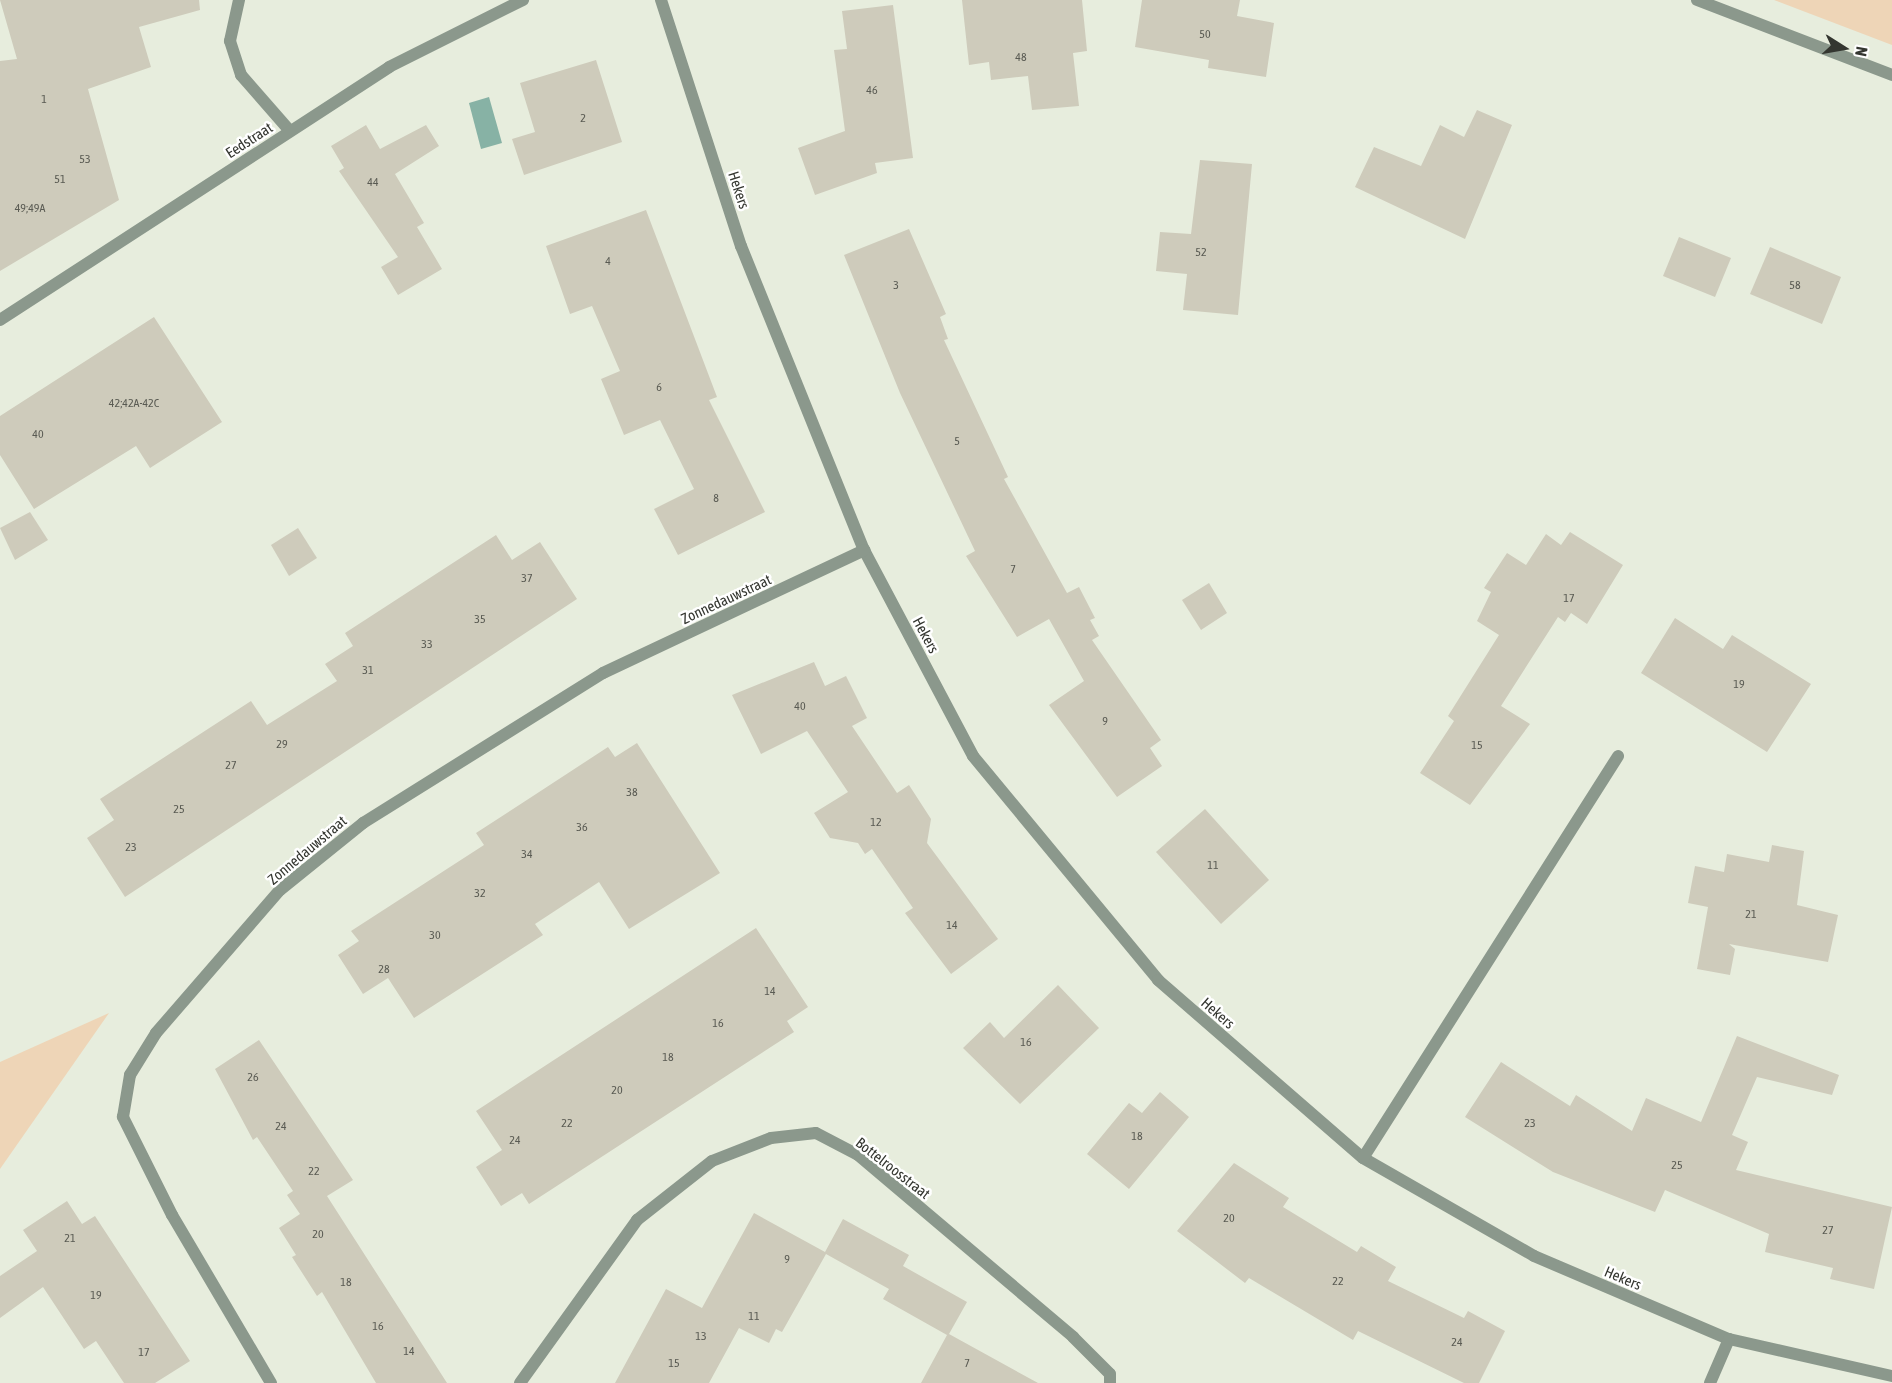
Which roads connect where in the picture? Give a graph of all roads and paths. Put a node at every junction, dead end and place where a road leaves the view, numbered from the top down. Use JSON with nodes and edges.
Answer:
{"nodes":[{"id":1,"x":239,"y":0,"type":"edge"},
{"id":2,"x":523,"y":0,"type":"edge"},
{"id":3,"x":661,"y":0,"type":"edge"},
{"id":4,"x":1696,"y":0,"type":"edge"},
{"id":5,"x":1892,"y":75,"type":"edge"},
{"id":6,"x":290,"y":132,"type":"junction"},
{"id":7,"x":0,"y":320,"type":"edge"},
{"id":8,"x":864,"y":550,"type":"junction"},
{"id":9,"x":1618,"y":756,"type":"dead end"},
{"id":10,"x":1363,"y":1158,"type":"junction"},
{"id":11,"x":1729,"y":1339,"type":"junction"},
{"id":12,"x":1892,"y":1376,"type":"edge"},
{"id":13,"x":271,"y":1383,"type":"edge"},
{"id":14,"x":520,"y":1383,"type":"edge"},
{"id":15,"x":1110,"y":1383,"type":"edge"},
{"id":16,"x":1710,"y":1383,"type":"edge"}],
"edges":[{"from":1,"to":6,"type":"street"},
{"from":2,"to":6,"type":"street","name":"Eedstraat"},
{"from":3,"to":8,"type":"street","name":"Hekers"},
{"from":4,"to":5,"type":"street"},
{"from":6,"to":7,"type":"street","name":"Eedstraat"},
{"from":8,"to":10,"type":"street","name":"Hekers"},
{"from":8,"to":13,"type":"street","name":"Zonnedauwstraat"},
{"from":9,"to":10,"type":"street"},
{"from":10,"to":11,"type":"street","name":"Hekers"},
{"from":11,"to":12,"type":"street","name":"Hekers"},
{"from":11,"to":16,"type":"street"},
{"from":14,"to":15,"type":"street","name":"Bottelroosstraat"}]}
